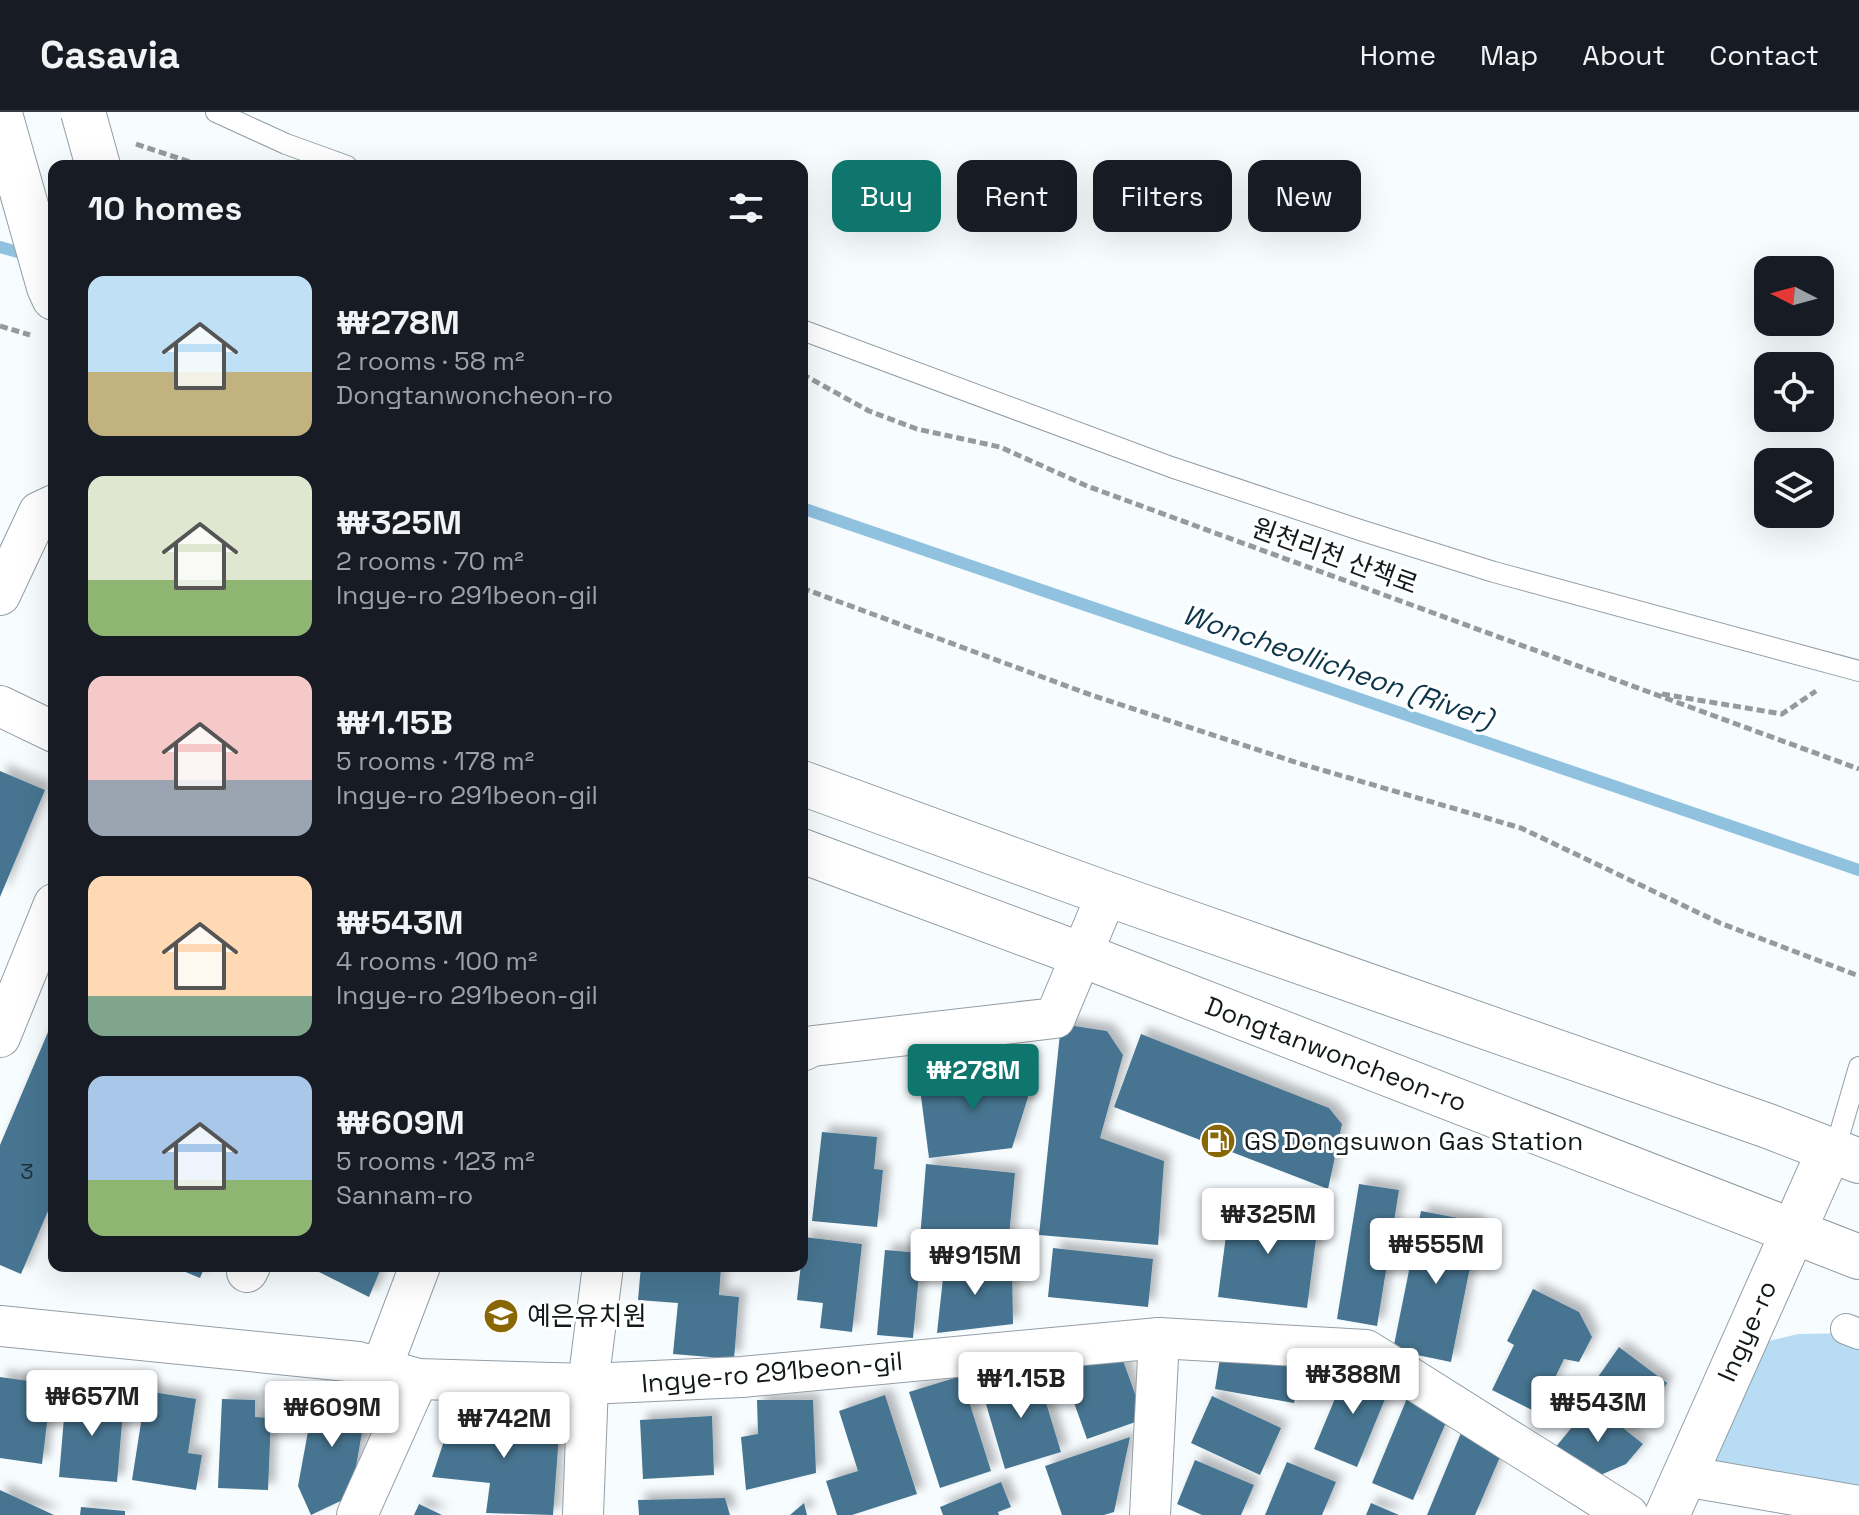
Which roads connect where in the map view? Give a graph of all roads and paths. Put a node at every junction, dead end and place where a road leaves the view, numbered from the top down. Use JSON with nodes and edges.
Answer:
{"nodes":[{"id":1,"x":83,"y":112,"type":"edge"},
{"id":2,"x":216,"y":112,"type":"edge"},
{"id":3,"x":0,"y":114,"type":"edge"},
{"id":4,"x":96,"y":160,"type":"edge"},
{"id":5,"x":330,"y":160,"type":"edge"},
{"id":6,"x":48,"y":283,"type":"edge"},
{"id":7,"x":808,"y":332,"type":"edge"},
{"id":8,"x":808,"y":377,"type":"edge"},
{"id":9,"x":48,"y":508,"type":"edge"},
{"id":10,"x":808,"y":590,"type":"edge"},
{"id":11,"x":0,"y":595,"type":"edge"},
{"id":12,"x":1854,"y":670,"type":"edge"},
{"id":13,"x":1648,"y":692,"type":"junction"},
{"id":14,"x":0,"y":706,"type":"edge"},
{"id":15,"x":48,"y":729,"type":"edge"},
{"id":16,"x":1859,"y":769,"type":"edge"},
{"id":17,"x":808,"y":785,"type":"edge"},
{"id":18,"x":808,"y":853,"type":"edge"},
{"id":19,"x":1107,"y":894,"type":"junction"},
{"id":20,"x":48,"y":919,"type":"edge"},
{"id":21,"x":1082,"y":955,"type":"junction"},
{"id":22,"x":1859,"y":976,"type":"edge"},
{"id":23,"x":0,"y":1037,"type":"edge"},
{"id":24,"x":808,"y":1048,"type":"edge"},
{"id":25,"x":1859,"y":1067,"type":"edge"},
{"id":26,"x":1844,"y":1155,"type":"edge"},
{"id":27,"x":1792,"y":1230,"type":"junction"},
{"id":28,"x":1859,"y":1257,"type":"edge"},
{"id":29,"x":419,"y":1272,"type":"edge"},
{"id":30,"x":602,"y":1272,"type":"edge"},
{"id":31,"x":0,"y":1326,"type":"edge"},
{"id":32,"x":1159,"y":1338,"type":"junction"},
{"id":33,"x":399,"y":1374,"type":"junction"},
{"id":34,"x":588,"y":1384,"type":"junction"},
{"id":35,"x":1684,"y":1476,"type":"junction"},
{"id":36,"x":1859,"y":1506,"type":"edge"},
{"id":37,"x":357,"y":1515,"type":"edge"},
{"id":38,"x":583,"y":1515,"type":"edge"},
{"id":39,"x":1150,"y":1515,"type":"edge"},
{"id":40,"x":1628,"y":1515,"type":"edge"},
{"id":41,"x":1667,"y":1515,"type":"edge"}],
"edges":[{"from":1,"to":4,"type":"main road","bridge":true},
{"from":2,"to":5,"type":"lane"},
{"from":3,"to":6,"type":"main road"},
{"from":7,"to":12,"type":"lane"},
{"from":8,"to":13,"type":"path","name":"원천리천 산책로"},
{"from":9,"to":11,"type":"street"},
{"from":10,"to":22,"type":"path"},
{"from":12,"to":13,"type":"path"},
{"from":13,"to":16,"type":"path","name":"원천리천 산책로"},
{"from":14,"to":15,"type":"street"},
{"from":17,"to":19,"type":"main road"},
{"from":18,"to":21,"type":"main road","name":"Dongtanwoncheon-ro"},
{"from":19,"to":21,"type":"street"},
{"from":19,"to":26,"type":"main road"},
{"from":20,"to":23,"type":"street"},
{"from":21,"to":24,"type":"street"},
{"from":21,"to":27,"type":"main road","name":"Dongtanwoncheon-ro"},
{"from":25,"to":26,"type":"lane"},
{"from":26,"to":27,"type":"main road","name":"Ingye-ro"},
{"from":27,"to":28,"type":"main road","name":"Dongtanwoncheon-ro"},
{"from":27,"to":35,"type":"main road","name":"Ingye-ro"},
{"from":29,"to":33,"type":"street"},
{"from":30,"to":34,"type":"street"},
{"from":31,"to":33,"type":"street","name":"Ingye-ro 291beon-gil"},
{"from":32,"to":34,"type":"street","name":"Ingye-ro 291beon-gil"},
{"from":32,"to":39,"type":"street"},
{"from":32,"to":40,"type":"street","name":"Ingye-ro 291beon-gil"},
{"from":33,"to":34,"type":"street","name":"Ingye-ro 291beon-gil"},
{"from":33,"to":37,"type":"street"},
{"from":34,"to":38,"type":"street"},
{"from":35,"to":36,"type":"street"},
{"from":35,"to":41,"type":"main road","name":"Ingye-ro"}]}
